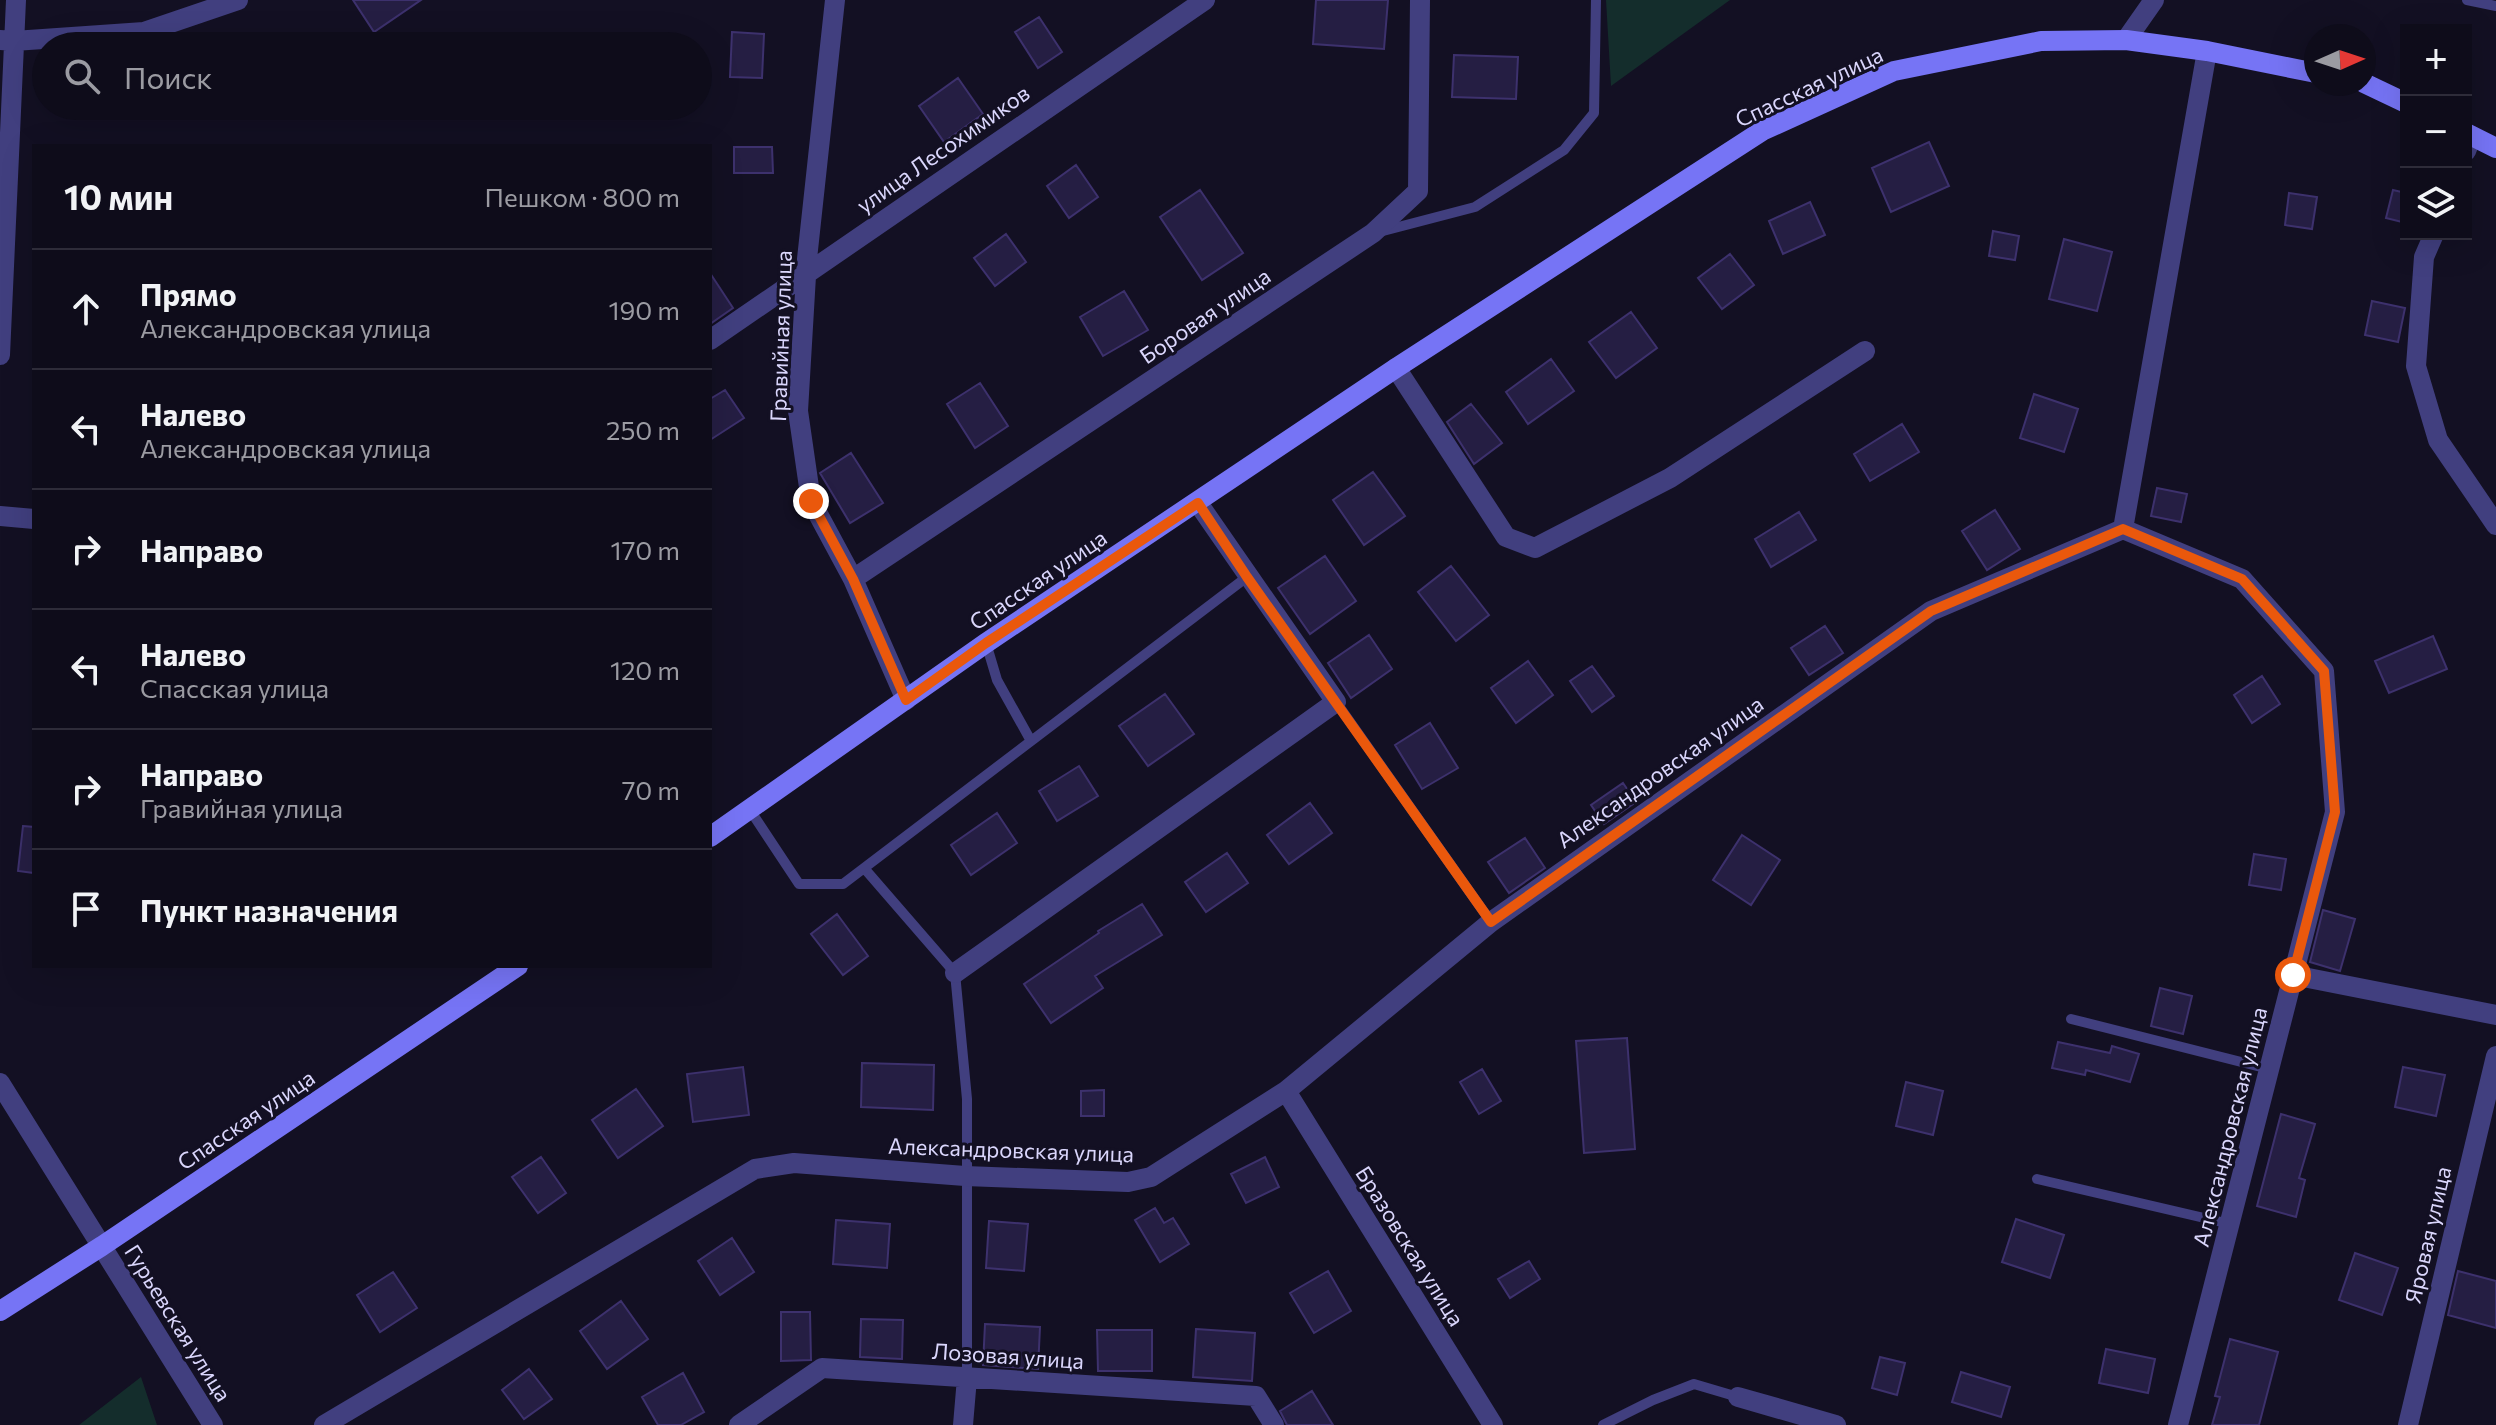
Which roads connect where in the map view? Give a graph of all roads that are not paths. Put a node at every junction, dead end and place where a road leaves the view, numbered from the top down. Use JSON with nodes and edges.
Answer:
{"nodes":[{"id":1,"x":16,"y":0,"type":"edge"},
{"id":2,"x":238,"y":0,"type":"edge"},
{"id":3,"x":835,"y":0,"type":"edge"},
{"id":4,"x":1205,"y":0,"type":"edge"},
{"id":5,"x":1420,"y":0,"type":"edge"},
{"id":6,"x":1596,"y":0,"type":"edge"},
{"id":7,"x":2154,"y":0,"type":"edge"},
{"id":8,"x":2467,"y":0,"type":"edge"},
{"id":9,"x":2496,"y":6,"type":"edge"},
{"id":10,"x":144,"y":32,"type":"edge"},
{"id":11,"x":32,"y":39,"type":"edge"},
{"id":12,"x":7,"y":40,"type":"edge"},
{"id":13,"x":2126,"y":40,"type":"junction"},
{"id":14,"x":2207,"y":51,"type":"junction"},
{"id":15,"x":2304,"y":71,"type":"edge"},
{"id":16,"x":2376,"y":89,"type":"edge"},
{"id":17,"x":2400,"y":100,"type":"edge"},
{"id":18,"x":2472,"y":141,"type":"edge"},
{"id":19,"x":2496,"y":148,"type":"edge"},
{"id":20,"x":1373,"y":233,"type":"junction"},
{"id":21,"x":2431,"y":240,"type":"edge"},
{"id":22,"x":806,"y":274,"type":"junction"},
{"id":23,"x":712,"y":339,"type":"edge"},
{"id":24,"x":1865,"y":351,"type":"dead end"},
{"id":25,"x":0,"y":355,"type":"edge"},
{"id":26,"x":1396,"y":368,"type":"junction"},
{"id":27,"x":1198,"y":503,"type":"junction"},
{"id":28,"x":0,"y":516,"type":"edge"},
{"id":29,"x":32,"y":519,"type":"edge"},
{"id":30,"x":2496,"y":525,"type":"edge"},
{"id":31,"x":2123,"y":529,"type":"junction"},
{"id":32,"x":1247,"y":577,"type":"junction"},
{"id":33,"x":853,"y":579,"type":"junction"},
{"id":34,"x":986,"y":643,"type":"junction"},
{"id":35,"x":906,"y":700,"type":"junction"},
{"id":36,"x":1336,"y":702,"type":"junction"},
{"id":37,"x":1031,"y":741,"type":"junction"},
{"id":38,"x":750,"y":810,"type":"junction"},
{"id":39,"x":712,"y":836,"type":"edge"},
{"id":40,"x":864,"y":868,"type":"junction"},
{"id":41,"x":1491,"y":922,"type":"junction"},
{"id":42,"x":515,"y":968,"type":"edge"},
{"id":43,"x":955,"y":973,"type":"junction"},
{"id":44,"x":2293,"y":975,"type":"junction"},
{"id":45,"x":2496,"y":1015,"type":"edge"},
{"id":46,"x":2071,"y":1019,"type":"dead end"},
{"id":47,"x":2496,"y":1056,"type":"edge"},
{"id":48,"x":2269,"y":1069,"type":"junction"},
{"id":49,"x":0,"y":1083,"type":"edge"},
{"id":50,"x":1286,"y":1091,"type":"junction"},
{"id":51,"x":965,"y":1176,"type":"junction"},
{"id":52,"x":2037,"y":1179,"type":"dead end"},
{"id":53,"x":2230,"y":1224,"type":"junction"},
{"id":54,"x":102,"y":1246,"type":"junction"},
{"id":55,"x":0,"y":1311,"type":"edge"},
{"id":56,"x":967,"y":1378,"type":"junction"},
{"id":57,"x":1738,"y":1397,"type":"joint"},
{"id":58,"x":213,"y":1425,"type":"edge"},
{"id":59,"x":324,"y":1425,"type":"edge"},
{"id":60,"x":739,"y":1425,"type":"edge"},
{"id":61,"x":963,"y":1425,"type":"edge"},
{"id":62,"x":1274,"y":1425,"type":"edge"},
{"id":63,"x":1493,"y":1425,"type":"edge"},
{"id":64,"x":1603,"y":1425,"type":"edge"},
{"id":65,"x":1836,"y":1425,"type":"edge"},
{"id":66,"x":2178,"y":1425,"type":"edge"},
{"id":67,"x":2408,"y":1425,"type":"edge"}],
"edges":[{"from":1,"to":12,"type":"street"},
{"from":2,"to":10,"type":"street"},
{"from":3,"to":22,"type":"street","name":"Гравийная улица"},
{"from":4,"to":22,"type":"street","name":"улица Лесохимиков"},
{"from":5,"to":20,"type":"street","name":"Боровая улица"},
{"from":6,"to":20,"type":"lane"},
{"from":7,"to":13,"type":"street"},
{"from":8,"to":9,"type":"lane"},
{"from":11,"to":12,"type":"street"},
{"from":12,"to":25,"type":"street"},
{"from":13,"to":14,"type":"street","name":"Спасская улица"},
{"from":13,"to":26,"type":"street","name":"Спасская улица"},
{"from":14,"to":15,"type":"street","name":"Спасская улица"},
{"from":14,"to":31,"type":"street"},
{"from":16,"to":17,"type":"street"},
{"from":18,"to":19,"type":"street"},
{"from":20,"to":33,"type":"street","name":"Боровая улица"},
{"from":21,"to":30,"type":"street"},
{"from":22,"to":23,"type":"street","name":"улица Лесохимиков"},
{"from":22,"to":33,"type":"street","name":"Гравийная улица"},
{"from":24,"to":26,"type":"street"},
{"from":26,"to":27,"type":"street","name":"Спасская улица"},
{"from":27,"to":32,"type":"street"},
{"from":27,"to":34,"type":"street","name":"Спасская улица"},
{"from":28,"to":29,"type":"street"},
{"from":31,"to":41,"type":"street","name":"Александровская улица"},
{"from":31,"to":44,"type":"street","name":"Александровская улица"},
{"from":32,"to":36,"type":"street"},
{"from":32,"to":37,"type":"lane"},
{"from":33,"to":35,"type":"street","name":"Гравийная улица"},
{"from":34,"to":35,"type":"street","name":"Спасская улица"},
{"from":34,"to":37,"type":"lane"},
{"from":35,"to":38,"type":"street","name":"Спасская улица"},
{"from":36,"to":41,"type":"lane"},
{"from":36,"to":43,"type":"street"},
{"from":37,"to":40,"type":"lane"},
{"from":38,"to":39,"type":"street","name":"Спасская улица"},
{"from":38,"to":40,"type":"lane"},
{"from":40,"to":43,"type":"lane"},
{"from":41,"to":50,"type":"street","name":"Александровская улица"},
{"from":42,"to":54,"type":"street","name":"Спасская улица"},
{"from":43,"to":51,"type":"lane"},
{"from":44,"to":45,"type":"street"},
{"from":44,"to":48,"type":"street","name":"Александровская улица"},
{"from":46,"to":48,"type":"lane"},
{"from":47,"to":67,"type":"street","name":"Яровая улица"},
{"from":48,"to":53,"type":"street","name":"Александровская улица"},
{"from":49,"to":54,"type":"street","name":"Гурьевская улица"},
{"from":50,"to":51,"type":"street","name":"Александровская улица"},
{"from":50,"to":63,"type":"street","name":"Бразовская улица"},
{"from":51,"to":56,"type":"lane"},
{"from":51,"to":59,"type":"street","name":"Александровская улица"},
{"from":52,"to":53,"type":"lane"},
{"from":53,"to":66,"type":"street","name":"Александровская улица"},
{"from":54,"to":55,"type":"street","name":"Спасская улица"},
{"from":54,"to":58,"type":"street","name":"Гурьевская улица"},
{"from":56,"to":60,"type":"street","name":"Лозовая улица"},
{"from":56,"to":61,"type":"street"},
{"from":56,"to":62,"type":"street","name":"Лозовая улица"},
{"from":57,"to":64,"type":"lane"},
{"from":57,"to":65,"type":"street"}]}
